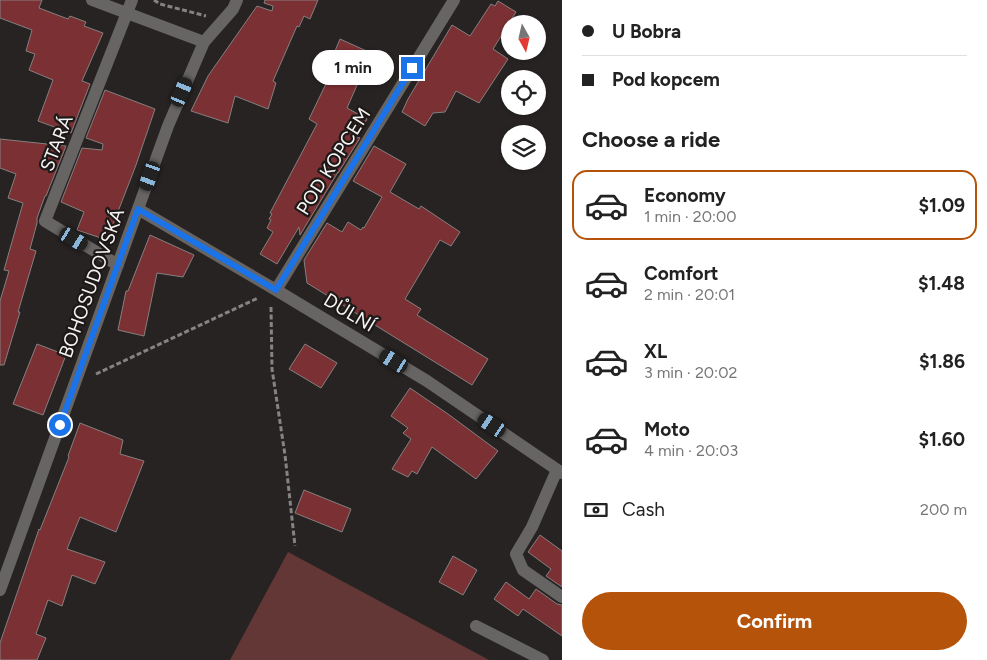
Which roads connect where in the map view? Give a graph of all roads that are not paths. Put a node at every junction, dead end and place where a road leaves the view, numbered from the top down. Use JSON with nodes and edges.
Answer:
{"nodes":[{"id":1,"x":92,"y":0,"type":"edge"},
{"id":2,"x":132,"y":0,"type":"edge"},
{"id":3,"x":237,"y":0,"type":"edge"},
{"id":4,"x":454,"y":0,"type":"edge"},
{"id":5,"x":127,"y":13,"type":"junction"},
{"id":6,"x":204,"y":42,"type":"junction"},
{"id":7,"x":138,"y":209,"type":"junction"},
{"id":8,"x":118,"y":265,"type":"junction"},
{"id":9,"x":276,"y":290,"type":"junction"},
{"id":10,"x":559,"y":472,"type":"edge"},
{"id":11,"x":0,"y":590,"type":"edge"},
{"id":12,"x":562,"y":597,"type":"edge"},
{"id":13,"x":476,"y":626,"type":"dead end"},
{"id":14,"x":543,"y":660,"type":"edge"}],
"edges":[{"from":1,"to":5,"type":"street"},
{"from":2,"to":5,"type":"street","name":"STARÁ"},
{"from":3,"to":6,"type":"street","name":"BOHOSUDOVSKÁ"},
{"from":4,"to":9,"type":"street","name":"POD KOPCEM"},
{"from":5,"to":6,"type":"street"},
{"from":5,"to":8,"type":"street","name":"STARÁ"},
{"from":6,"to":7,"type":"street","name":"BOHOSUDOVSKÁ"},
{"from":7,"to":8,"type":"street","name":"BOHOSUDOVSKÁ"},
{"from":7,"to":9,"type":"street","name":"DŮLNÍ"},
{"from":8,"to":11,"type":"street","name":"BOHOSUDOVSKÁ"},
{"from":9,"to":10,"type":"street","name":"DŮLNÍ"},
{"from":10,"to":12,"type":"street"},
{"from":13,"to":14,"type":"street"}]}
